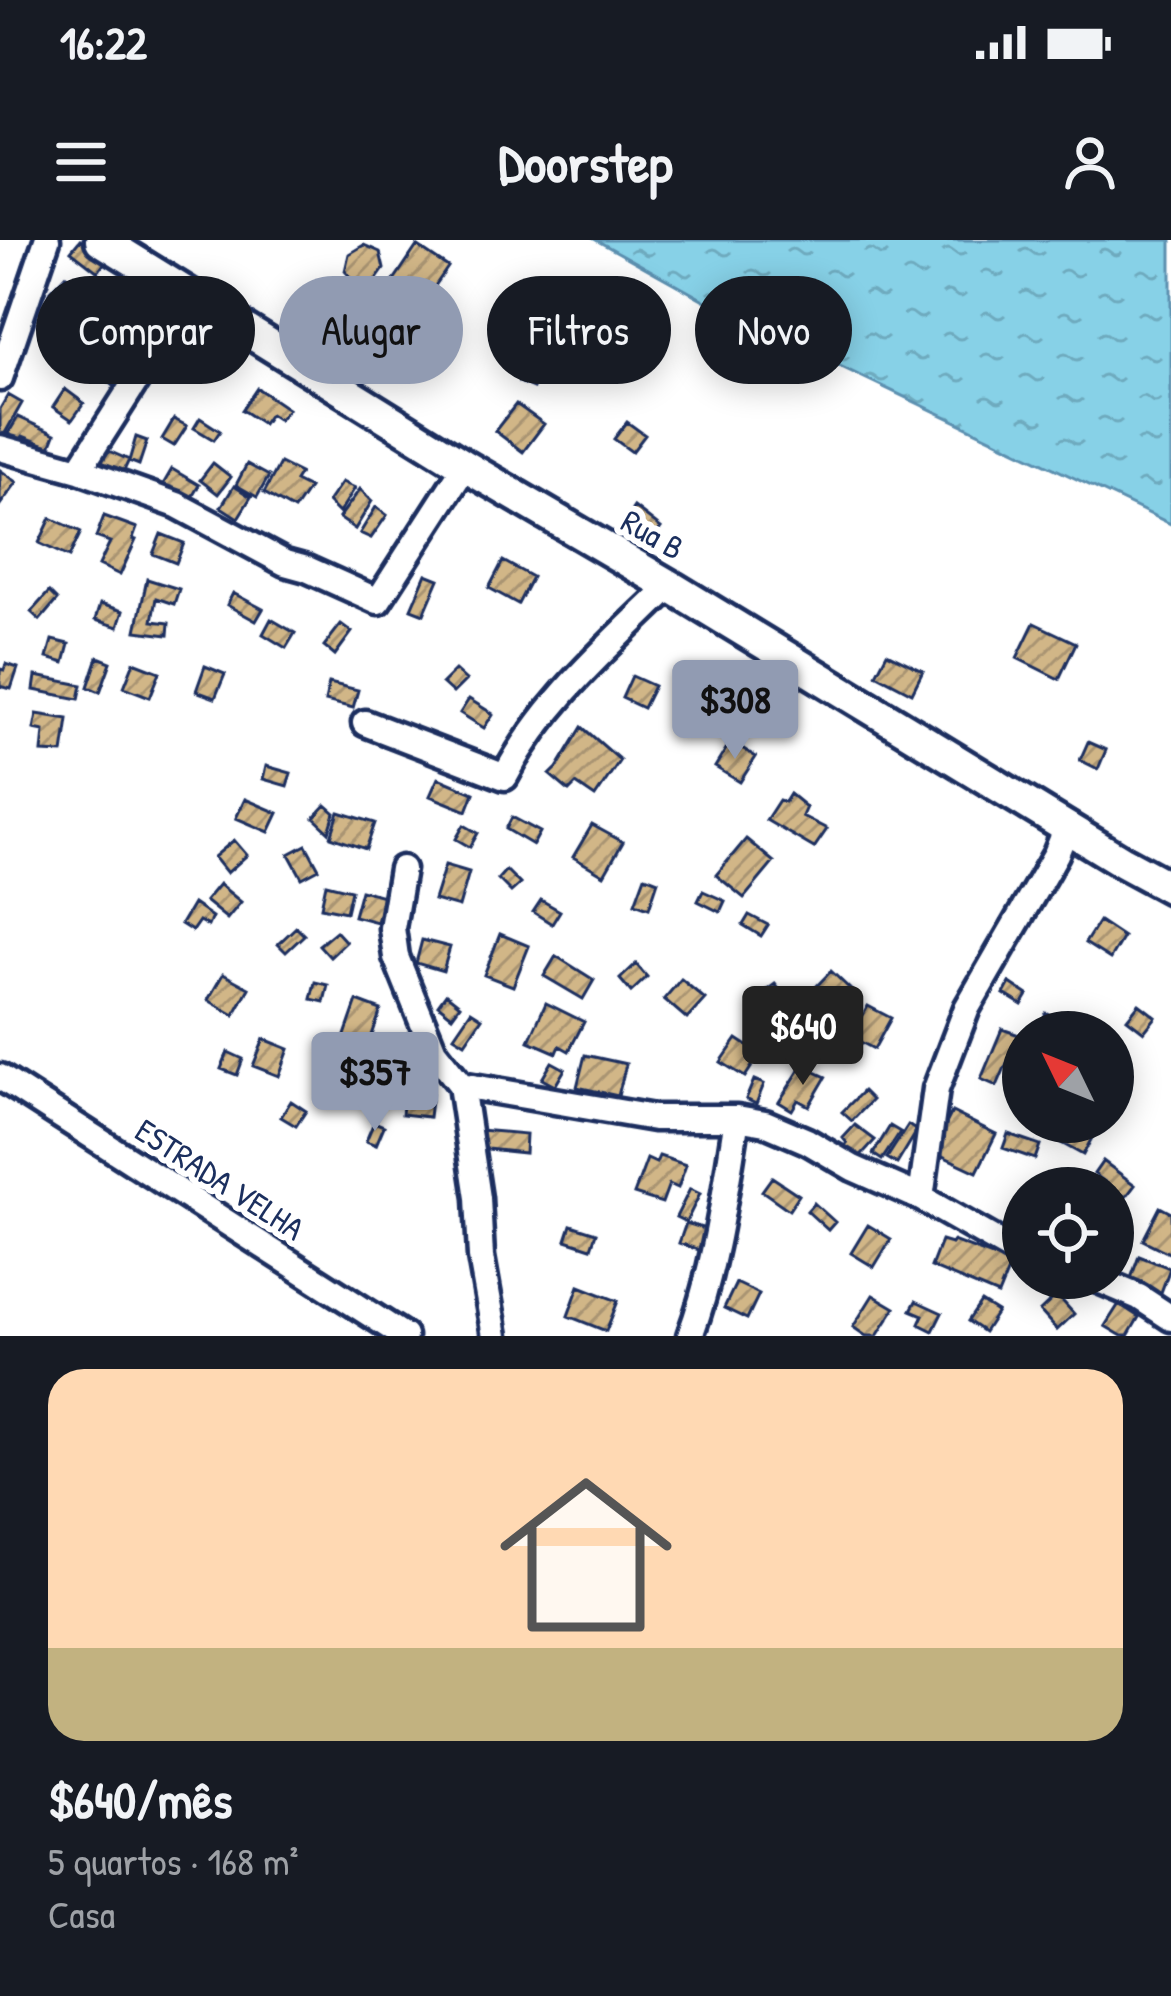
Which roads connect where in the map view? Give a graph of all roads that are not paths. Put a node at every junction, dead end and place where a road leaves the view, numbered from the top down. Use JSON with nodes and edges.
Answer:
{"nodes":[{"id":1,"x":47,"y":240,"type":"edge"},
{"id":2,"x":101,"y":240,"type":"edge"},
{"id":3,"x":161,"y":276,"type":"edge"},
{"id":4,"x":255,"y":334,"type":"edge"},
{"id":5,"x":0,"y":378,"type":"edge"},
{"id":6,"x":134,"y":384,"type":"edge"},
{"id":7,"x":0,"y":448,"type":"edge"},
{"id":8,"x":465,"y":466,"type":"junction"},
{"id":9,"x":79,"y":470,"type":"junction"},
{"id":10,"x":670,"y":586,"type":"junction"},
{"id":11,"x":365,"y":723,"type":"dead end"},
{"id":12,"x":1067,"y":827,"type":"junction"},
{"id":13,"x":402,"y":869,"type":"dead end"},
{"id":14,"x":1171,"y":888,"type":"edge"},
{"id":15,"x":0,"y":1077,"type":"edge"},
{"id":16,"x":461,"y":1085,"type":"junction"},
{"id":17,"x":737,"y":1118,"type":"junction"},
{"id":18,"x":921,"y":1198,"type":"junction"},
{"id":19,"x":1002,"y":1244,"type":"edge"},
{"id":20,"x":1134,"y":1296,"type":"edge"},
{"id":21,"x":1171,"y":1318,"type":"edge"},
{"id":22,"x":404,"y":1336,"type":"edge"},
{"id":23,"x":495,"y":1336,"type":"edge"},
{"id":24,"x":690,"y":1336,"type":"edge"}],
"edges":[{"from":1,"to":5,"type":"street"},
{"from":2,"to":3,"type":"main road","name":"Rua B"},
{"from":4,"to":8,"type":"main road","name":"Rua B"},
{"from":6,"to":9,"type":"street"},
{"from":7,"to":9,"type":"street"},
{"from":8,"to":9,"type":"street"},
{"from":8,"to":10,"type":"main road","name":"Rua B"},
{"from":10,"to":11,"type":"street"},
{"from":10,"to":12,"type":"main road","name":"Rua B"},
{"from":12,"to":14,"type":"main road","name":"Rua B"},
{"from":12,"to":18,"type":"street"},
{"from":13,"to":16,"type":"street"},
{"from":15,"to":22,"type":"street","name":"ESTRADA VELHA"},
{"from":16,"to":17,"type":"street"},
{"from":16,"to":23,"type":"street"},
{"from":17,"to":18,"type":"street"},
{"from":17,"to":24,"type":"street"},
{"from":18,"to":19,"type":"street"},
{"from":20,"to":21,"type":"street"}]}
